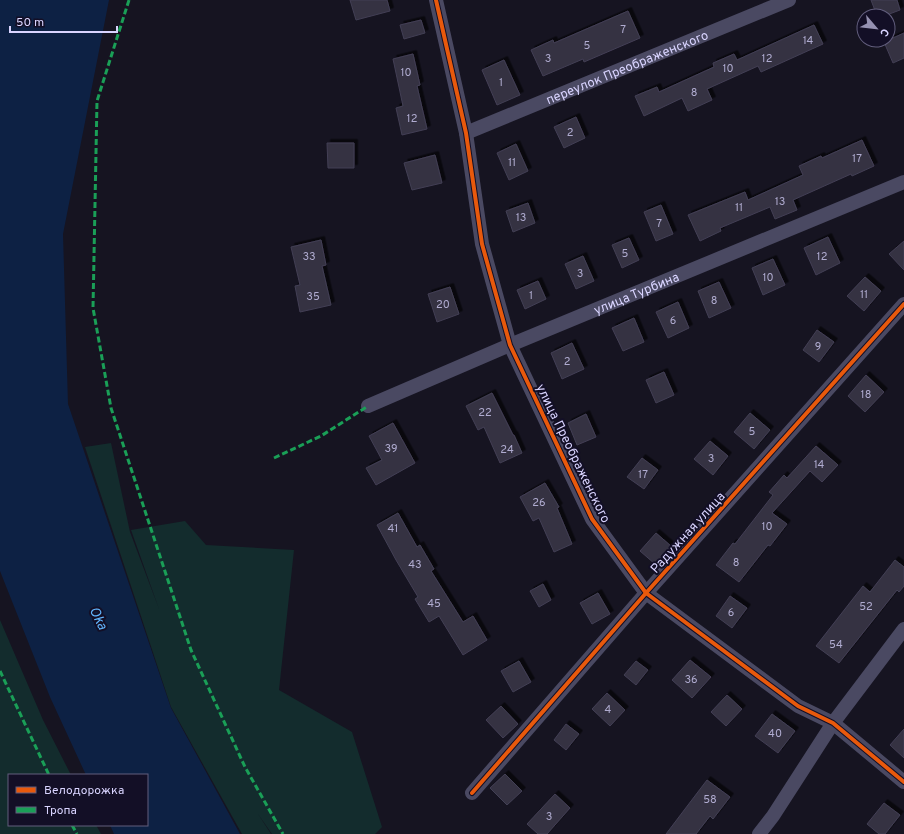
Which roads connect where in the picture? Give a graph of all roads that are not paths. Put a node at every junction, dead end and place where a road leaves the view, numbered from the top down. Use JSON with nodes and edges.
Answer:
{"nodes":[{"id":1,"x":436,"y":0,"type":"edge"},
{"id":2,"x":789,"y":0,"type":"edge"},
{"id":3,"x":466,"y":133,"type":"junction"},
{"id":4,"x":904,"y":182,"type":"edge"},
{"id":5,"x":904,"y":304,"type":"edge"},
{"id":6,"x":510,"y":345,"type":"junction"},
{"id":7,"x":368,"y":406,"type":"dead end"},
{"id":8,"x":646,"y":593,"type":"junction"},
{"id":9,"x":904,"y":629,"type":"edge"},
{"id":10,"x":833,"y":723,"type":"junction"},
{"id":11,"x":904,"y":782,"type":"edge"},
{"id":12,"x":472,"y":793,"type":"dead end"},
{"id":13,"x":759,"y":834,"type":"edge"}],
"edges":[{"from":1,"to":3,"type":"street","name":"улица Преображенского"},
{"from":2,"to":3,"type":"street","name":"переулок Преображенского"},
{"from":3,"to":6,"type":"street","name":"улица Преображенского"},
{"from":4,"to":6,"type":"street","name":"улица Турбина"},
{"from":5,"to":8,"type":"street","name":"Радужная улица"},
{"from":6,"to":7,"type":"street","name":"улица Турбина"},
{"from":6,"to":8,"type":"street","name":"улица Преображенского"},
{"from":8,"to":10,"type":"street","name":"улица Преображенского"},
{"from":8,"to":12,"type":"street","name":"Радужная улица"},
{"from":9,"to":10,"type":"street"},
{"from":10,"to":11,"type":"street","name":"улица Преображенского"},
{"from":10,"to":13,"type":"street"}]}
